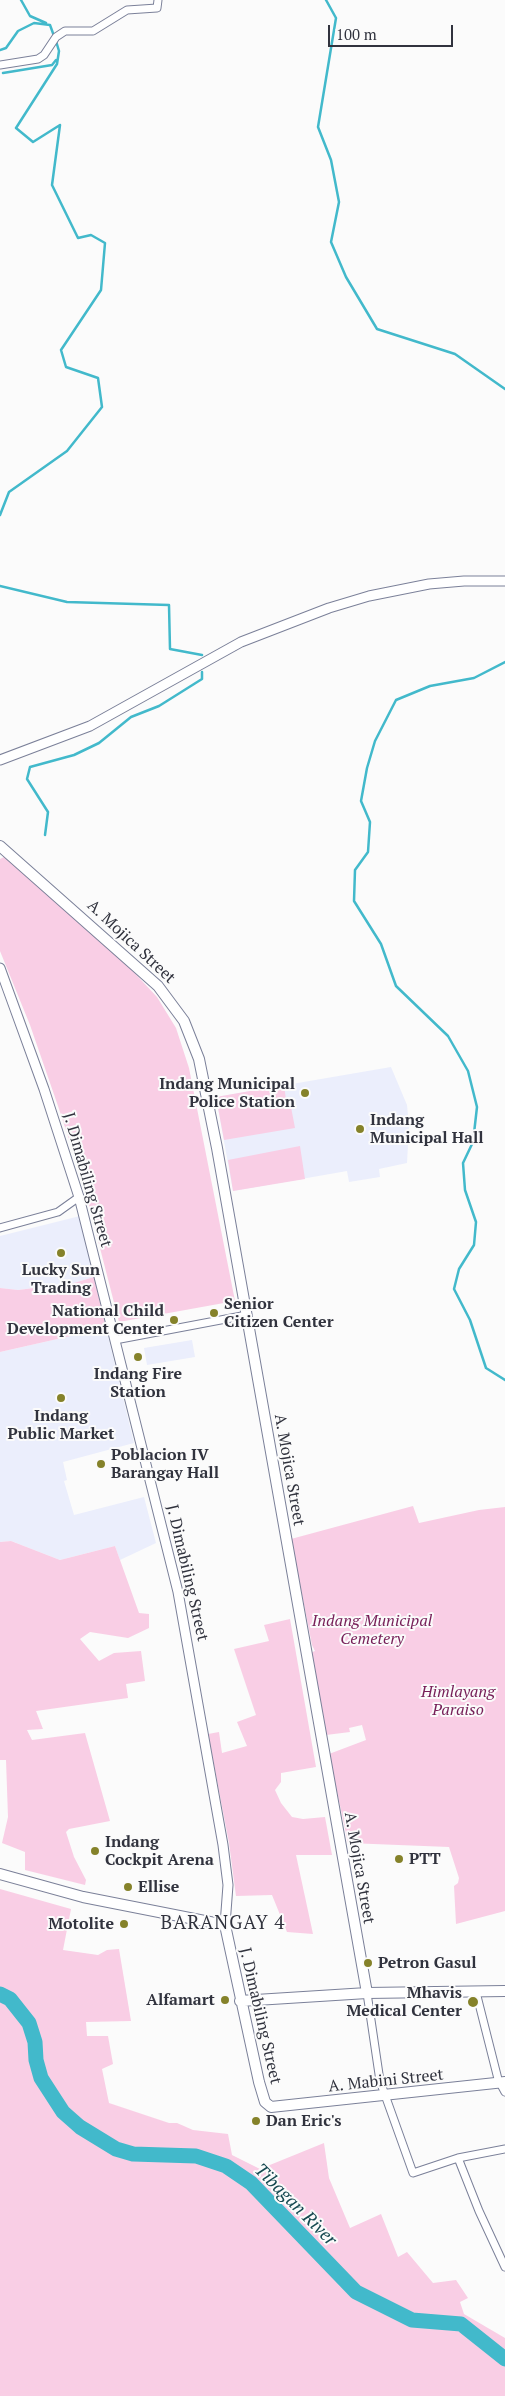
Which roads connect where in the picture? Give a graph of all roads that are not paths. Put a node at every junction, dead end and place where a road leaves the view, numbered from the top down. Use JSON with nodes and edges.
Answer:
{"nodes":[{"id":1,"x":158,"y":0,"type":"edge"},
{"id":2,"x":0,"y":65,"type":"edge"},
{"id":3,"x":505,"y":581,"type":"edge"},
{"id":4,"x":0,"y":760,"type":"edge"},
{"id":5,"x":0,"y":846,"type":"edge"},
{"id":6,"x":0,"y":968,"type":"edge"},
{"id":7,"x":79,"y":1197,"type":"junction"},
{"id":8,"x":0,"y":1228,"type":"edge"},
{"id":9,"x":247,"y":1316,"type":"junction"},
{"id":10,"x":115,"y":1340,"type":"junction"},
{"id":11,"x":0,"y":1874,"type":"edge"},
{"id":12,"x":225,"y":1925,"type":"junction"},
{"id":13,"x":505,"y":1990,"type":"edge"},
{"id":14,"x":476,"y":1992,"type":"junction"},
{"id":15,"x":367,"y":1993,"type":"junction"},
{"id":16,"x":240,"y":2001,"type":"junction"},
{"id":17,"x":504,"y":2086,"type":"edge"},
{"id":18,"x":384,"y":2096,"type":"junction"},
{"id":19,"x":271,"y":2108,"type":"joint"},
{"id":20,"x":505,"y":2149,"type":"edge"},
{"id":21,"x":458,"y":2158,"type":"junction"},
{"id":22,"x":505,"y":2267,"type":"edge"}],
"edges":[{"from":1,"to":2,"type":"street"},
{"from":3,"to":4,"type":"street"},
{"from":5,"to":9,"type":"main road","name":"A. Mojica Street"},
{"from":6,"to":7,"type":"street","name":"J. Dimabiling Street"},
{"from":7,"to":8,"type":"street"},
{"from":7,"to":10,"type":"street","name":"J. Dimabiling Street"},
{"from":9,"to":10,"type":"street"},
{"from":9,"to":15,"type":"main road","name":"A. Mojica Street"},
{"from":10,"to":12,"type":"street","name":"J. Dimabiling Street"},
{"from":11,"to":12,"type":"main road"},
{"from":12,"to":16,"type":"main road","name":"J. Dimabiling Street"},
{"from":13,"to":14,"type":"main road"},
{"from":14,"to":15,"type":"main road"},
{"from":14,"to":17,"type":"street"},
{"from":15,"to":16,"type":"main road"},
{"from":15,"to":18,"type":"street","name":"A. Mojica Street"},
{"from":16,"to":19,"type":"main road","name":"J. Dimabiling Street"},
{"from":17,"to":18,"type":"main road","name":"A. Mabini Street"},
{"from":18,"to":19,"type":"main road","name":"A. Mabini Street"},
{"from":18,"to":21,"type":"street","name":"A. Mojica Street"},
{"from":20,"to":21,"type":"street"},
{"from":21,"to":22,"type":"street"}]}
